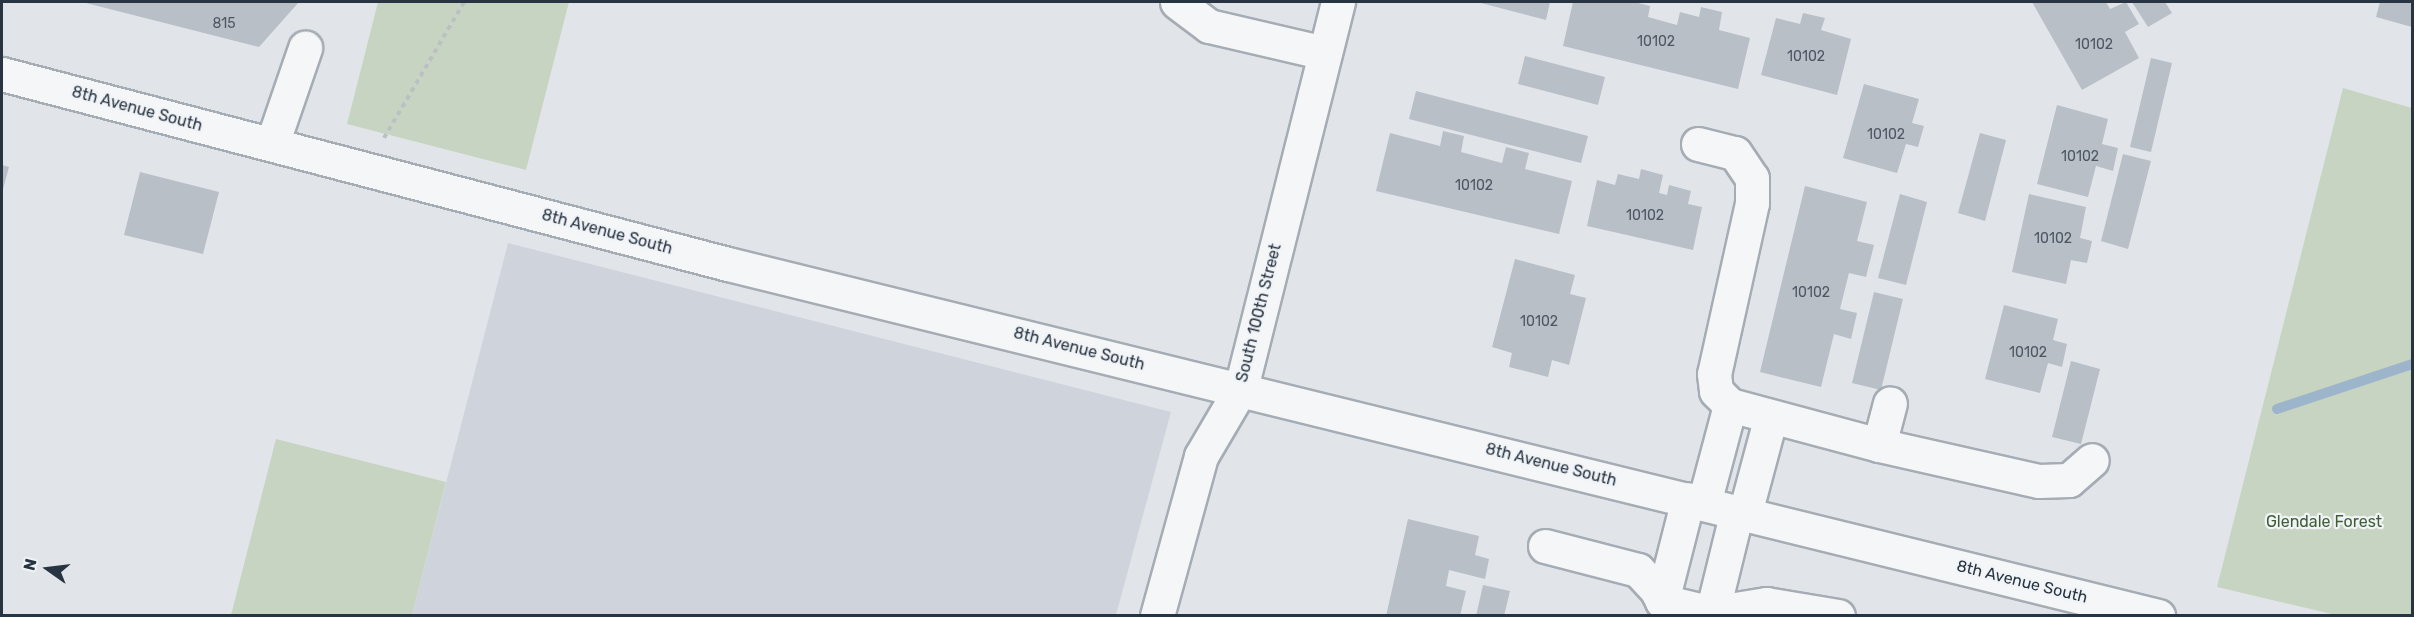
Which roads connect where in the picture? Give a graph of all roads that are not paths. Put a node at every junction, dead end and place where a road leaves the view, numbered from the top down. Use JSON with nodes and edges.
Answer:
{"nodes":[{"id":1,"x":1177,"y":2,"type":"edge"},
{"id":2,"x":1338,"y":2,"type":"edge"},
{"id":3,"x":305,"y":48,"type":"dead end"},
{"id":4,"x":1325,"y":53,"type":"junction"},
{"id":5,"x":2,"y":74,"type":"edge"},
{"id":6,"x":272,"y":144,"type":"junction"},
{"id":7,"x":1698,"y":144,"type":"dead end"},
{"id":8,"x":1241,"y":388,"type":"junction"},
{"id":9,"x":1890,"y":403,"type":"dead end"},
{"id":10,"x":1730,"y":405,"type":"junction"},
{"id":11,"x":1771,"y":416,"type":"junction"},
{"id":12,"x":1879,"y":445,"type":"junction"},
{"id":13,"x":2092,"y":460,"type":"dead end"},
{"id":14,"x":1696,"y":501,"type":"junction"},
{"id":15,"x":1741,"y":512,"type":"junction"},
{"id":16,"x":1545,"y":546,"type":"dead end"},
{"id":17,"x":1662,"y":601,"type":"junction"},
{"id":18,"x":1712,"y":613,"type":"junction"},
{"id":19,"x":1157,"y":615,"type":"edge"},
{"id":20,"x":1838,"y":615,"type":"edge"},
{"id":21,"x":2158,"y":615,"type":"edge"}],
"edges":[{"from":1,"to":4,"type":"street"},
{"from":2,"to":4,"type":"street","name":"South 100th Street"},
{"from":3,"to":6,"type":"street"},
{"from":4,"to":8,"type":"street","name":"South 100th Street"},
{"from":5,"to":6,"type":"street","name":"8th Avenue South"},
{"from":6,"to":8,"type":"street","name":"8th Avenue South"},
{"from":7,"to":10,"type":"street"},
{"from":8,"to":14,"type":"street","name":"8th Avenue South"},
{"from":8,"to":19,"type":"street","name":"South 100th Street"},
{"from":9,"to":12,"type":"street"},
{"from":10,"to":11,"type":"street"},
{"from":10,"to":14,"type":"street"},
{"from":11,"to":12,"type":"street"},
{"from":11,"to":15,"type":"street"},
{"from":12,"to":13,"type":"street"},
{"from":14,"to":15,"type":"street","name":"8th Avenue South"},
{"from":14,"to":17,"type":"street"},
{"from":15,"to":18,"type":"street"},
{"from":15,"to":21,"type":"street","name":"8th Avenue South"},
{"from":16,"to":17,"type":"street"},
{"from":17,"to":18,"type":"street"},
{"from":18,"to":20,"type":"street"}]}
